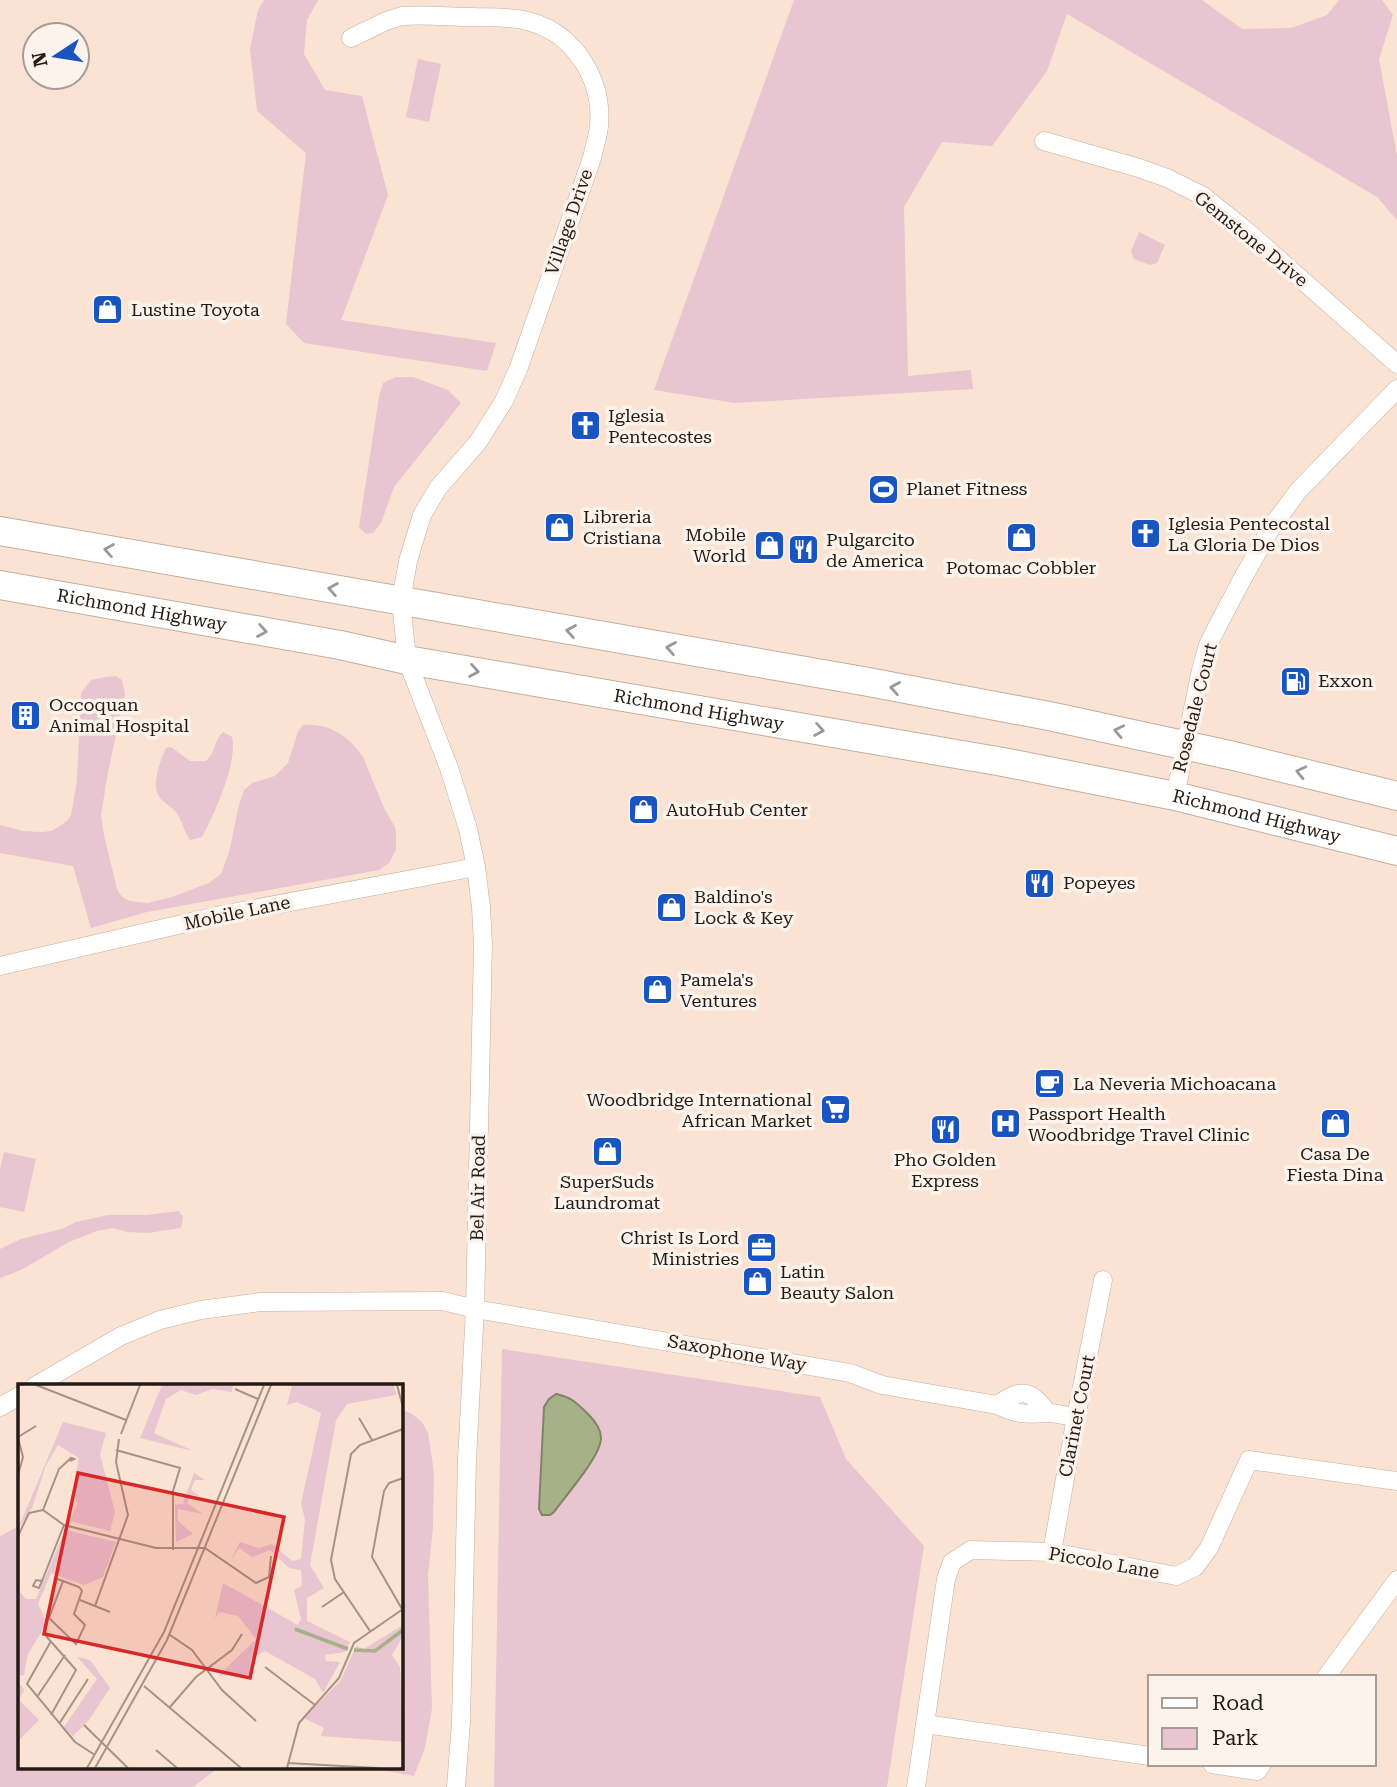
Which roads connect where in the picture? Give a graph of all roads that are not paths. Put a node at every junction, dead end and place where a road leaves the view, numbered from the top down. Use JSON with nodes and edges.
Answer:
{"nodes":[{"id":1,"x":351,"y":38,"type":"dead end"},
{"id":2,"x":1044,"y":141,"type":"dead end"},
{"id":3,"x":1397,"y":364,"type":"edge"},
{"id":4,"x":1397,"y":389,"type":"edge"},
{"id":5,"x":0,"y":531,"type":"edge"},
{"id":6,"x":0,"y":585,"type":"edge"},
{"id":7,"x":401,"y":601,"type":"junction"},
{"id":8,"x":407,"y":660,"type":"junction"},
{"id":9,"x":1185,"y":745,"type":"junction"},
{"id":10,"x":1175,"y":796,"type":"junction"},
{"id":11,"x":1397,"y":796,"type":"edge"},
{"id":12,"x":1397,"y":851,"type":"edge"},
{"id":13,"x":476,"y":867,"type":"junction"},
{"id":14,"x":0,"y":966,"type":"edge"},
{"id":15,"x":1103,"y":1280,"type":"dead end"},
{"id":16,"x":475,"y":1309,"type":"junction"},
{"id":17,"x":38,"y":1384,"type":"edge"},
{"id":18,"x":18,"y":1397,"type":"edge"},
{"id":19,"x":0,"y":1407,"type":"edge"},
{"id":20,"x":1076,"y":1417,"type":"junction"},
{"id":21,"x":1397,"y":1481,"type":"edge"},
{"id":22,"x":1052,"y":1552,"type":"junction"},
{"id":23,"x":1397,"y":1580,"type":"edge"},
{"id":24,"x":1327,"y":1675,"type":"edge"},
{"id":25,"x":925,"y":1724,"type":"junction"},
{"id":26,"x":1148,"y":1756,"type":"edge"},
{"id":27,"x":1225,"y":1766,"type":"edge"},
{"id":28,"x":1261,"y":1766,"type":"edge"},
{"id":29,"x":456,"y":1787,"type":"edge"},
{"id":30,"x":916,"y":1787,"type":"edge"}],
"edges":[{"from":1,"to":7,"type":"street","name":"Village Drive"},
{"from":2,"to":3,"type":"street","name":"Gemstone Drive"},
{"from":4,"to":9,"type":"street","name":"Rosedale Court"},
{"from":7,"to":5,"type":"main road","one_way":true},
{"from":6,"to":8,"type":"main road","name":"Richmond Highway","one_way":true},
{"from":7,"to":8,"type":"street","name":"Bel Air Road"},
{"from":9,"to":7,"type":"main road","one_way":true},
{"from":8,"to":10,"type":"main road","name":"Richmond Highway","one_way":true},
{"from":8,"to":13,"type":"street","name":"Bel Air Road"},
{"from":9,"to":10,"type":"street","name":"Rosedale Court"},
{"from":11,"to":9,"type":"main road","one_way":true},
{"from":10,"to":12,"type":"main road","name":"Richmond Highway"},
{"from":13,"to":14,"type":"street","name":"Mobile Lane"},
{"from":13,"to":16,"type":"street","name":"Bel Air Road"},
{"from":15,"to":20,"type":"street","name":"Clarinet Court"},
{"from":16,"to":17,"type":"street"},
{"from":16,"to":20,"type":"street","name":"Saxophone Way"},
{"from":16,"to":29,"type":"street","name":"Bel Air Road"},
{"from":18,"to":19,"type":"street"},
{"from":20,"to":22,"type":"street","name":"Clarinet Court"},
{"from":21,"to":22,"type":"street","name":"Piccolo Lane"},
{"from":22,"to":25,"type":"street","name":"Piccolo Lane"},
{"from":23,"to":24,"type":"street"},
{"from":25,"to":26,"type":"street"},
{"from":25,"to":30,"type":"street","name":"Piccolo Lane"},
{"from":27,"to":28,"type":"street"}]}
